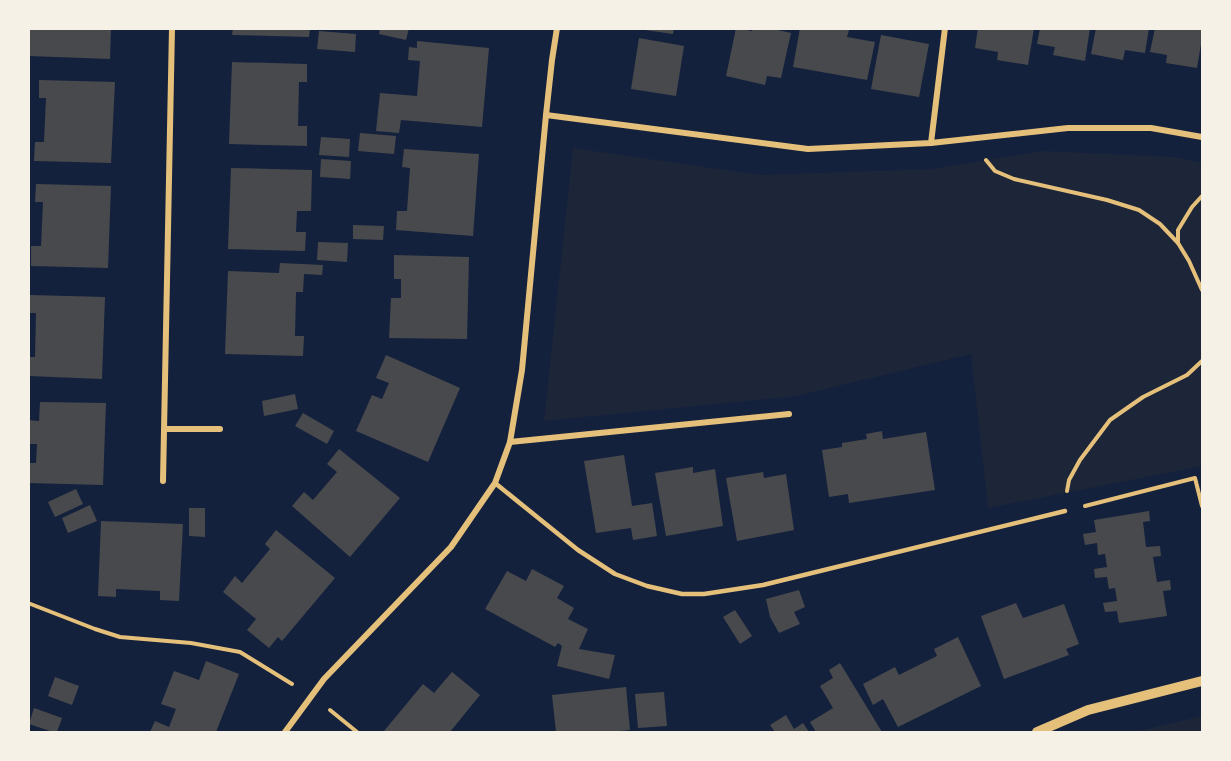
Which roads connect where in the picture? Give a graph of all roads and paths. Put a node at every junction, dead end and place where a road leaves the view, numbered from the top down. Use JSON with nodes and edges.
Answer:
{"nodes":[{"id":1,"x":172,"y":28,"type":"edge"},
{"id":2,"x":557,"y":28,"type":"edge"},
{"id":3,"x":945,"y":28,"type":"edge"},
{"id":4,"x":546,"y":114,"type":"junction"},
{"id":5,"x":1203,"y":137,"type":"edge"},
{"id":6,"x":967,"y":139,"type":"junction"},
{"id":7,"x":931,"y":143,"type":"junction"},
{"id":8,"x":1203,"y":196,"type":"edge"},
{"id":9,"x":1178,"y":243,"type":"junction"},
{"id":10,"x":1203,"y":290,"type":"edge"},
{"id":11,"x":1203,"y":361,"type":"edge"},
{"id":12,"x":789,"y":414,"type":"dead end"},
{"id":13,"x":164,"y":429,"type":"junction"},
{"id":14,"x":220,"y":429,"type":"dead end"},
{"id":15,"x":510,"y":442,"type":"junction"},
{"id":16,"x":163,"y":481,"type":"dead end"},
{"id":17,"x":495,"y":483,"type":"junction"},
{"id":18,"x":1203,"y":507,"type":"edge"},
{"id":19,"x":1065,"y":511,"type":"junction"},
{"id":20,"x":28,"y":603,"type":"edge"},
{"id":21,"x":1203,"y":681,"type":"edge"},
{"id":22,"x":312,"y":696,"type":"junction"},
{"id":23,"x":285,"y":732,"type":"edge"},
{"id":24,"x":357,"y":732,"type":"edge"},
{"id":25,"x":1037,"y":732,"type":"edge"}],
"edges":[{"from":1,"to":13,"type":"street"},
{"from":2,"to":4,"type":"street"},
{"from":3,"to":7,"type":"street"},
{"from":4,"to":7,"type":"street"},
{"from":4,"to":15,"type":"street"},
{"from":5,"to":6,"type":"street"},
{"from":6,"to":7,"type":"street"},
{"from":6,"to":9,"type":"path"},
{"from":8,"to":9,"type":"path"},
{"from":9,"to":10,"type":"path"},
{"from":11,"to":19,"type":"path"},
{"from":12,"to":15,"type":"street"},
{"from":13,"to":14,"type":"street"},
{"from":13,"to":16,"type":"street"},
{"from":15,"to":17,"type":"street"},
{"from":17,"to":19,"type":"lane"},
{"from":17,"to":22,"type":"street"},
{"from":18,"to":19,"type":"path"},
{"from":20,"to":22,"type":"path"},
{"from":21,"to":25,"type":"street"},
{"from":22,"to":23,"type":"street"},
{"from":22,"to":24,"type":"path"}]}
